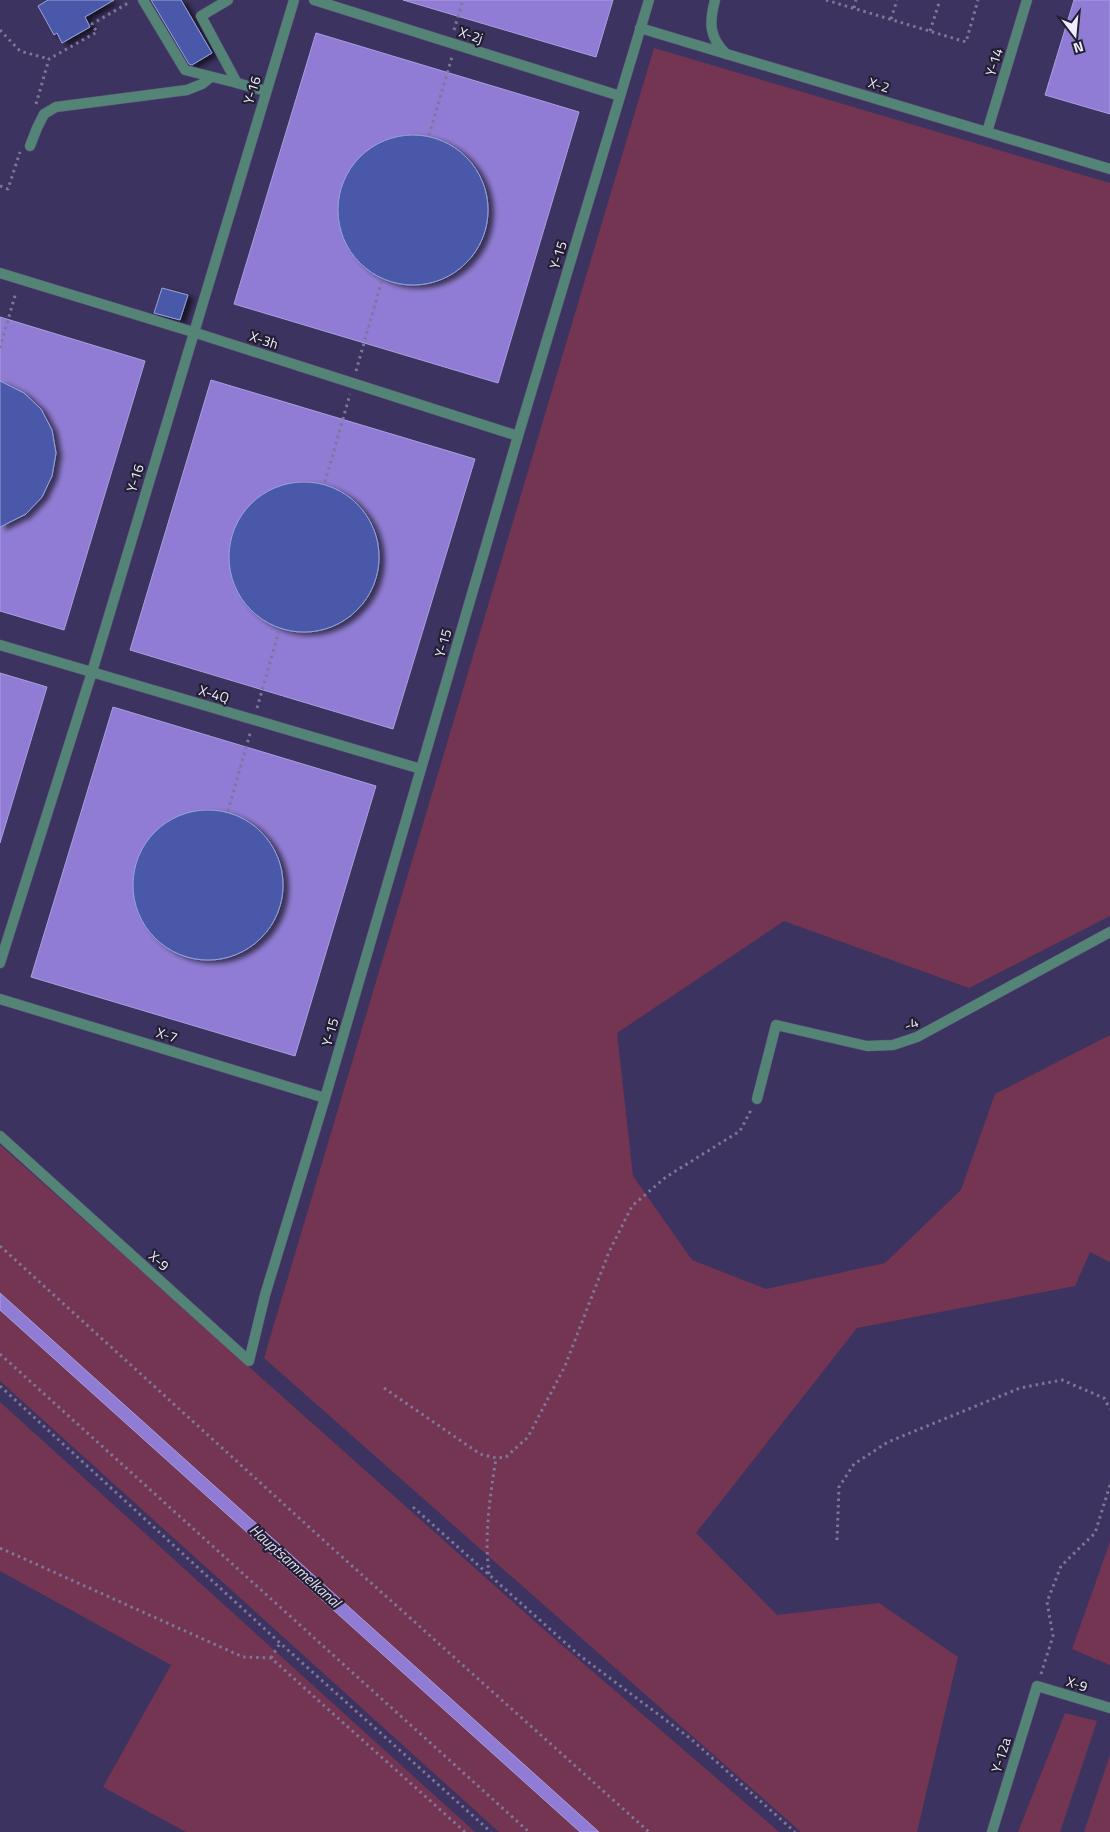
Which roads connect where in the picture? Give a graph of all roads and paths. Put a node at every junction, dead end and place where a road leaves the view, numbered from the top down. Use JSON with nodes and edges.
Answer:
{"nodes":[{"id":1,"x":132,"y":0,"type":"edge"},
{"id":2,"x":143,"y":0,"type":"edge"},
{"id":3,"x":228,"y":0,"type":"edge"},
{"id":4,"x":294,"y":0,"type":"edge"},
{"id":5,"x":314,"y":0,"type":"edge"},
{"id":6,"x":463,"y":0,"type":"edge"},
{"id":7,"x":649,"y":0,"type":"edge"},
{"id":8,"x":716,"y":0,"type":"edge"},
{"id":9,"x":826,"y":0,"type":"edge"},
{"id":10,"x":856,"y":0,"type":"edge"},
{"id":11,"x":897,"y":0,"type":"edge"},
{"id":12,"x":940,"y":0,"type":"edge"},
{"id":13,"x":978,"y":0,"type":"edge"},
{"id":14,"x":1027,"y":0,"type":"edge"},
{"id":15,"x":854,"y":8,"type":"junction"},
{"id":16,"x":891,"y":19,"type":"junction"},
{"id":17,"x":640,"y":28,"type":"junction"},
{"id":18,"x":0,"y":30,"type":"edge"},
{"id":19,"x":930,"y":31,"type":"junction"},
{"id":20,"x":453,"y":44,"type":"junction"},
{"id":21,"x":726,"y":54,"type":"junction"},
{"id":22,"x":49,"y":60,"type":"junction"},
{"id":23,"x":211,"y":77,"type":"junction"},
{"id":24,"x":237,"y":83,"type":"junction"},
{"id":25,"x":266,"y":90,"type":"junction"},
{"id":26,"x":620,"y":96,"type":"junction"},
{"id":27,"x":35,"y":107,"type":"dead end"},
{"id":28,"x":987,"y":132,"type":"junction"},
{"id":29,"x":429,"y":135,"type":"dead end"},
{"id":30,"x":27,"y":145,"type":"joint"},
{"id":31,"x":1110,"y":169,"type":"edge"},
{"id":32,"x":0,"y":186,"type":"edge"},
{"id":33,"x":0,"y":273,"type":"edge"},
{"id":34,"x":20,"y":279,"type":"junction"},
{"id":35,"x":382,"y":280,"type":"dead end"},
{"id":36,"x":193,"y":332,"type":"junction"},
{"id":37,"x":0,"y":348,"type":"edge"},
{"id":38,"x":353,"y":383,"type":"junction"},
{"id":39,"x":518,"y":436,"type":"junction"},
{"id":40,"x":324,"y":482,"type":"dead end"},
{"id":41,"x":279,"y":631,"type":"dead end"},
{"id":42,"x":0,"y":645,"type":"edge"},
{"id":43,"x":92,"y":672,"type":"junction"},
{"id":44,"x":254,"y":720,"type":"junction"},
{"id":45,"x":421,"y":769,"type":"junction"},
{"id":46,"x":228,"y":810,"type":"dead end"},
{"id":47,"x":1110,"y":932,"type":"edge"},
{"id":48,"x":0,"y":963,"type":"edge"},
{"id":49,"x":0,"y":999,"type":"edge"},
{"id":50,"x":325,"y":1098,"type":"junction"},
{"id":51,"x":758,"y":1099,"type":"joint"},
{"id":52,"x":0,"y":1136,"type":"edge"},
{"id":53,"x":0,"y":1246,"type":"edge"},
{"id":54,"x":265,"y":1295,"type":"joint"},
{"id":55,"x":0,"y":1354,"type":"edge"},
{"id":56,"x":0,"y":1386,"type":"edge"},
{"id":57,"x":384,"y":1388,"type":"dead end"},
{"id":58,"x":1110,"y":1409,"type":"edge"},
{"id":59,"x":496,"y":1458,"type":"junction"},
{"id":60,"x":1110,"y":1485,"type":"edge"},
{"id":61,"x":413,"y":1507,"type":"dead end"},
{"id":62,"x":838,"y":1540,"type":"dead end"},
{"id":63,"x":0,"y":1548,"type":"edge"},
{"id":64,"x":489,"y":1575,"type":"junction"},
{"id":65,"x":280,"y":1643,"type":"junction"},
{"id":66,"x":271,"y":1658,"type":"junction"},
{"id":67,"x":1037,"y":1686,"type":"junction"},
{"id":68,"x":1110,"y":1708,"type":"edge"},
{"id":69,"x":464,"y":1832,"type":"edge"},
{"id":70,"x":490,"y":1832,"type":"edge"},
{"id":71,"x":528,"y":1832,"type":"edge"},
{"id":72,"x":649,"y":1832,"type":"edge"},
{"id":73,"x":795,"y":1832,"type":"edge"},
{"id":74,"x":992,"y":1832,"type":"edge"}],
"edges":[{"from":1,"to":22,"type":"path"},
{"from":2,"to":23,"type":"street"},
{"from":3,"to":24,"type":"street"},
{"from":4,"to":25,"type":"street","name":"Y-16"},
{"from":5,"to":20,"type":"street","name":"X-2j"},
{"from":6,"to":20,"type":"path"},
{"from":7,"to":17,"type":"street","name":"Y-15"},
{"from":8,"to":21,"type":"street"},
{"from":9,"to":15,"type":"path"},
{"from":10,"to":15,"type":"path"},
{"from":11,"to":16,"type":"path"},
{"from":12,"to":19,"type":"path"},
{"from":13,"to":19,"type":"path"},
{"from":14,"to":28,"type":"street","name":"Y-14"},
{"from":15,"to":16,"type":"path"},
{"from":16,"to":19,"type":"path"},
{"from":17,"to":21,"type":"street","name":"X-2"},
{"from":17,"to":26,"type":"street","name":"Y-15"},
{"from":18,"to":22,"type":"path"},
{"from":20,"to":26,"type":"street","name":"X-2j"},
{"from":20,"to":29,"type":"path"},
{"from":21,"to":28,"type":"street","name":"X-2"},
{"from":22,"to":27,"type":"path"},
{"from":23,"to":24,"type":"street"},
{"from":23,"to":30,"type":"street"},
{"from":24,"to":25,"type":"street"},
{"from":25,"to":36,"type":"street","name":"Y-16"},
{"from":26,"to":39,"type":"street","name":"Y-15"},
{"from":28,"to":31,"type":"street","name":"X-2"},
{"from":30,"to":32,"type":"path"},
{"from":33,"to":34,"type":"street","name":"X-3h"},
{"from":34,"to":36,"type":"street","name":"X-3h"},
{"from":34,"to":37,"type":"path"},
{"from":35,"to":38,"type":"path"},
{"from":36,"to":38,"type":"street","name":"X-3h"},
{"from":36,"to":43,"type":"street","name":"Y-16"},
{"from":38,"to":39,"type":"street","name":"X-3h"},
{"from":38,"to":40,"type":"path"},
{"from":39,"to":45,"type":"street","name":"Y-15"},
{"from":41,"to":44,"type":"path"},
{"from":42,"to":43,"type":"street","name":"X-4Q"},
{"from":43,"to":44,"type":"street","name":"X-4Q"},
{"from":43,"to":48,"type":"street","name":"Y-16"},
{"from":44,"to":45,"type":"street","name":"X-4Q"},
{"from":44,"to":46,"type":"path"},
{"from":45,"to":50,"type":"street","name":"Y-15"},
{"from":47,"to":51,"type":"street","name":"-4"},
{"from":49,"to":50,"type":"street","name":"X-7"},
{"from":50,"to":54,"type":"street","name":"Y-15"},
{"from":51,"to":59,"type":"path"},
{"from":52,"to":54,"type":"street","name":"X-9"},
{"from":53,"to":72,"type":"path"},
{"from":55,"to":71,"type":"path"},
{"from":56,"to":65,"type":"path"},
{"from":57,"to":59,"type":"path"},
{"from":58,"to":62,"type":"path"},
{"from":59,"to":64,"type":"path"},
{"from":60,"to":67,"type":"path"},
{"from":61,"to":64,"type":"path"},
{"from":63,"to":66,"type":"path"},
{"from":64,"to":73,"type":"path"},
{"from":65,"to":66,"type":"path"},
{"from":65,"to":70,"type":"path"},
{"from":66,"to":69,"type":"path"},
{"from":67,"to":68,"type":"street","name":"X-9"},
{"from":67,"to":74,"type":"street","name":"Y-12a"}]}
